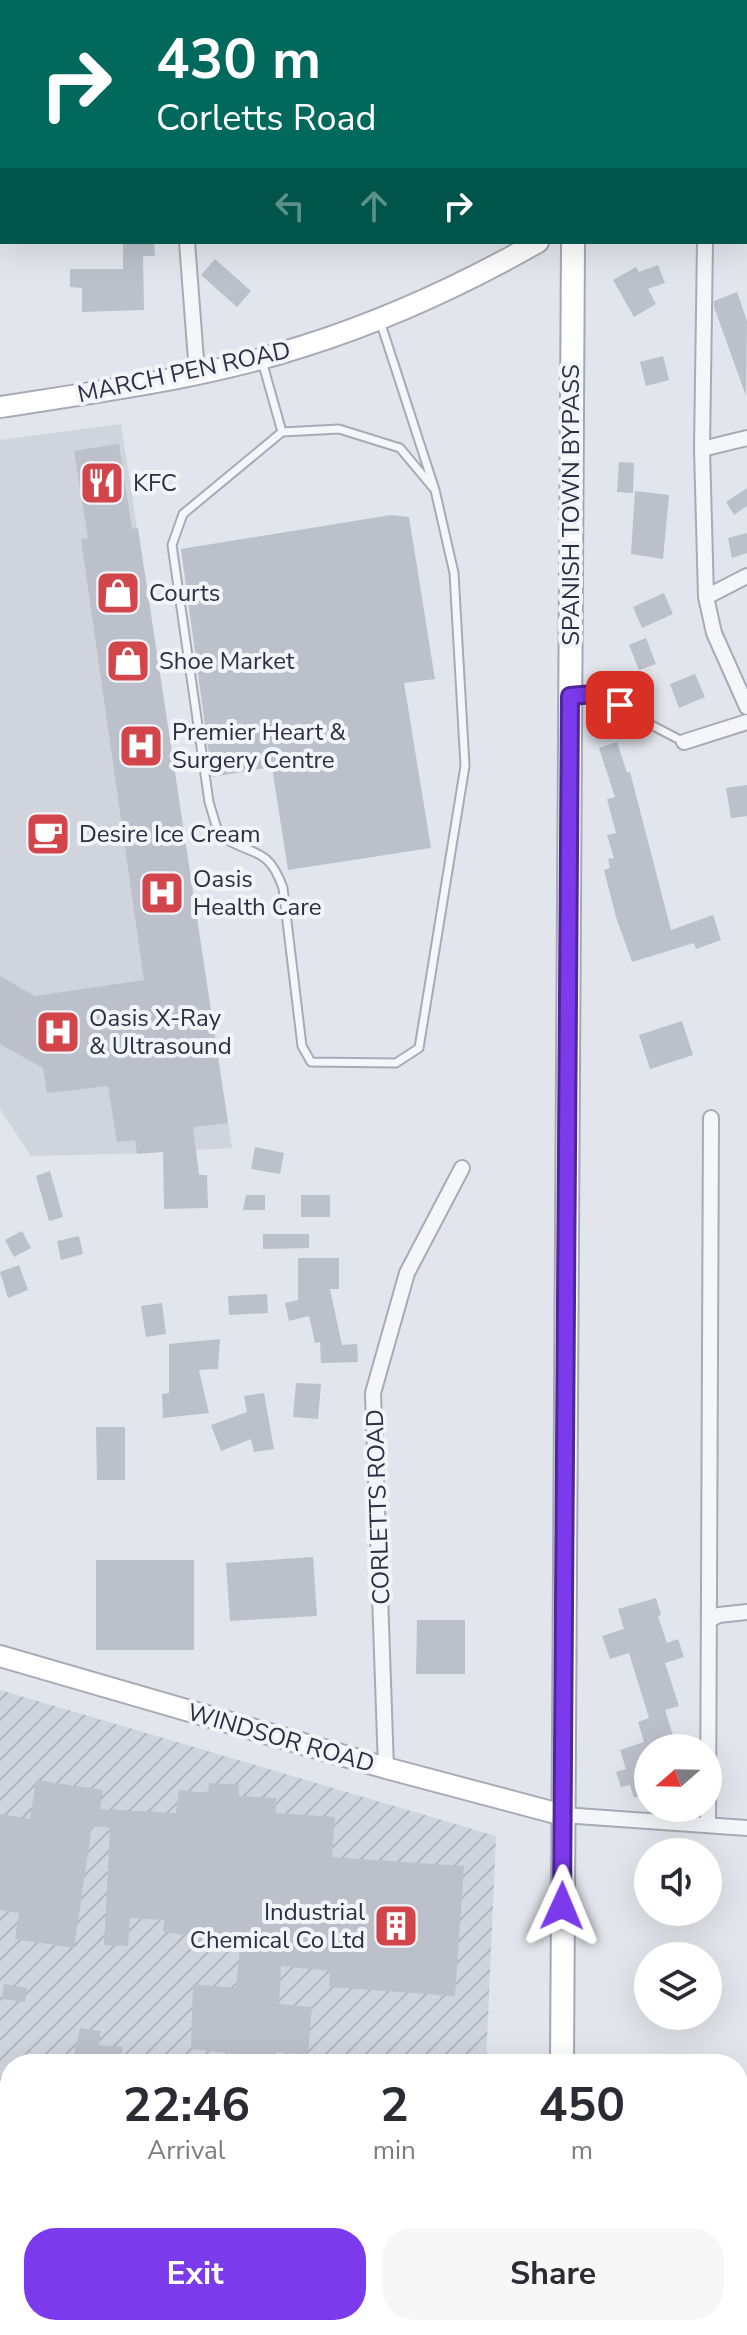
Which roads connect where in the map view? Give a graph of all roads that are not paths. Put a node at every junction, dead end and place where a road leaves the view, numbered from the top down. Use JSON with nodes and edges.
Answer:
{"nodes":[{"id":1,"x":187,"y":244,"type":"edge"},
{"id":2,"x":534,"y":244,"type":"edge"},
{"id":3,"x":573,"y":244,"type":"edge"},
{"id":4,"x":705,"y":244,"type":"edge"},
{"id":5,"x":379,"y":319,"type":"junction"},
{"id":6,"x":261,"y":358,"type":"junction"},
{"id":7,"x":197,"y":373,"type":"junction"},
{"id":8,"x":0,"y":407,"type":"edge"},
{"id":9,"x":282,"y":432,"type":"junction"},
{"id":10,"x":747,"y":438,"type":"edge"},
{"id":11,"x":702,"y":449,"type":"junction"},
{"id":12,"x":435,"y":490,"type":"junction"},
{"id":13,"x":747,"y":576,"type":"edge"},
{"id":14,"x":706,"y":597,"type":"junction"},
{"id":15,"x":570,"y":696,"type":"junction"},
{"id":16,"x":747,"y":707,"type":"edge"},
{"id":17,"x":747,"y":722,"type":"edge"},
{"id":18,"x":684,"y":742,"type":"joint"},
{"id":19,"x":711,"y":1118,"type":"dead end"},
{"id":20,"x":462,"y":1168,"type":"dead end"},
{"id":21,"x":747,"y":1612,"type":"edge"},
{"id":22,"x":709,"y":1620,"type":"junction"},
{"id":23,"x":0,"y":1656,"type":"edge"},
{"id":24,"x":386,"y":1768,"type":"junction"},
{"id":25,"x":563,"y":1815,"type":"junction"},
{"id":26,"x":708,"y":1824,"type":"junction"},
{"id":27,"x":747,"y":1828,"type":"edge"},
{"id":28,"x":562,"y":2054,"type":"edge"}],
"edges":[{"from":1,"to":7,"type":"street"},
{"from":2,"to":5,"type":"main road","name":"MARCH PEN ROAD"},
{"from":3,"to":15,"type":"main road","name":"SPANISH TOWN BYPASS"},
{"from":4,"to":11,"type":"street"},
{"from":5,"to":6,"type":"main road","name":"MARCH PEN ROAD"},
{"from":5,"to":12,"type":"lane"},
{"from":6,"to":7,"type":"main road","name":"MARCH PEN ROAD"},
{"from":6,"to":9,"type":"lane"},
{"from":7,"to":8,"type":"main road","name":"MARCH PEN ROAD"},
{"from":9,"to":12,"type":"lane"},
{"from":9,"to":12,"type":"lane"},
{"from":10,"to":11,"type":"street"},
{"from":11,"to":14,"type":"street"},
{"from":13,"to":14,"type":"street"},
{"from":14,"to":16,"type":"street"},
{"from":15,"to":18,"type":"lane"},
{"from":15,"to":25,"type":"main road","name":"SPANISH TOWN BYPASS"},
{"from":17,"to":18,"type":"street"},
{"from":19,"to":22,"type":"street"},
{"from":20,"to":24,"type":"street","name":"CORLETTS ROAD"},
{"from":21,"to":22,"type":"street"},
{"from":22,"to":26,"type":"street"},
{"from":23,"to":24,"type":"main road","name":"WINDSOR ROAD"},
{"from":24,"to":25,"type":"main road","name":"WINDSOR ROAD"},
{"from":25,"to":26,"type":"street"},
{"from":25,"to":28,"type":"main road","name":"SPANISH TOWN BYPASS"},
{"from":26,"to":27,"type":"street"}]}
